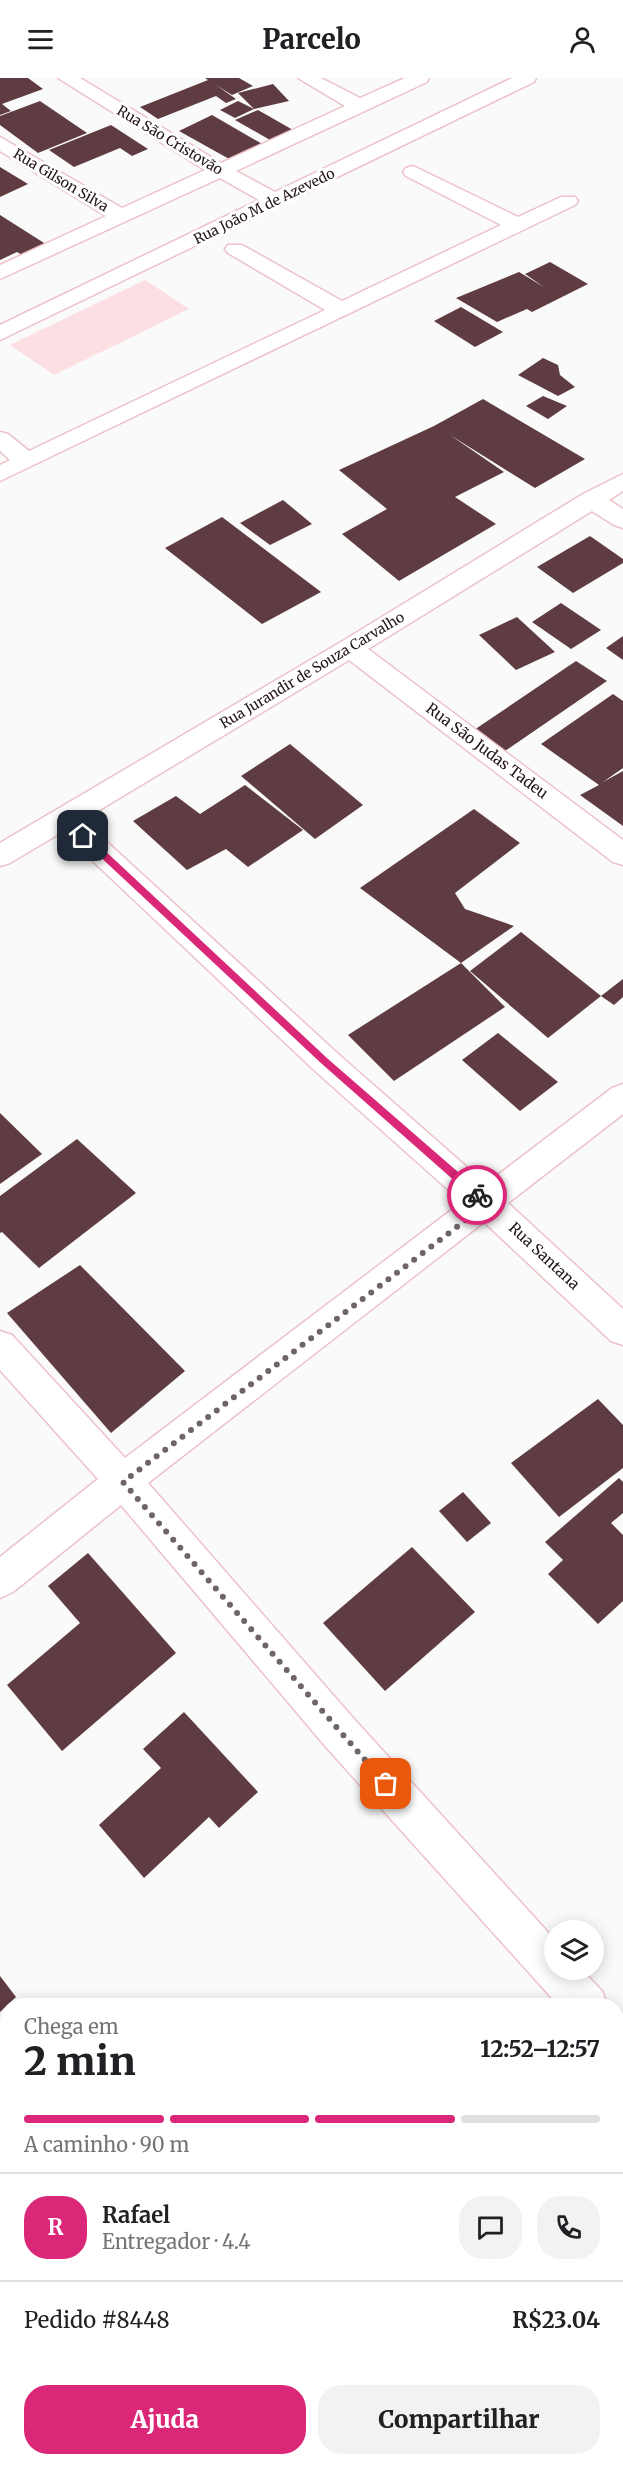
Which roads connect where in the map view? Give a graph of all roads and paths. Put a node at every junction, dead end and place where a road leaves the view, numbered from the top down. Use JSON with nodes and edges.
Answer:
{"nodes":[{"id":1,"x":67,"y":78,"type":"edge"},
{"id":2,"x":307,"y":78,"type":"edge"},
{"id":3,"x":420,"y":78,"type":"edge"},
{"id":4,"x":527,"y":78,"type":"edge"},
{"id":5,"x":360,"y":106,"type":"junction"},
{"id":6,"x":0,"y":143,"type":"edge"},
{"id":7,"x":221,"y":171,"type":"junction"},
{"id":8,"x":413,"y":172,"type":"dead end"},
{"id":9,"x":275,"y":200,"type":"junction"},
{"id":10,"x":568,"y":201,"type":"dead end"},
{"id":11,"x":122,"y":217,"type":"junction"},
{"id":12,"x":517,"y":225,"type":"junction"},
{"id":13,"x":235,"y":249,"type":"dead end"},
{"id":14,"x":0,"y":273,"type":"edge"},
{"id":15,"x":341,"y":310,"type":"junction"},
{"id":16,"x":0,"y":333,"type":"edge"},
{"id":17,"x":0,"y":440,"type":"edge"},
{"id":18,"x":26,"y":461,"type":"junction"},
{"id":19,"x":0,"y":474,"type":"edge"},
{"id":20,"x":623,"y":481,"type":"edge"},
{"id":21,"x":591,"y":499,"type":"junction"},
{"id":22,"x":623,"y":520,"type":"edge"},
{"id":23,"x":350,"y":648,"type":"junction"},
{"id":24,"x":65,"y":819,"type":"junction"},
{"id":25,"x":623,"y":855,"type":"edge"},
{"id":26,"x":0,"y":856,"type":"edge"},
{"id":27,"x":623,"y":1097,"type":"edge"},
{"id":28,"x":487,"y":1204,"type":"junction"},
{"id":29,"x":623,"y":1330,"type":"edge"},
{"id":30,"x":0,"y":1346,"type":"edge"},
{"id":31,"x":123,"y":1482,"type":"junction"},
{"id":32,"x":0,"y":1580,"type":"edge"},
{"id":33,"x":580,"y":1998,"type":"edge"}],
"edges":[{"from":1,"to":7,"type":"street","name":"Rua São Cristovão"},
{"from":2,"to":5,"type":"street"},
{"from":3,"to":5,"type":"street"},
{"from":4,"to":9,"type":"street","name":"Rua João M de Azevedo"},
{"from":5,"to":7,"type":"street"},
{"from":6,"to":11,"type":"street","name":"Rua Gilson Silva"},
{"from":7,"to":9,"type":"street","name":"Rua São Cristovão"},
{"from":7,"to":11,"type":"street"},
{"from":8,"to":12,"type":"street"},
{"from":9,"to":16,"type":"street","name":"Rua João M de Azevedo"},
{"from":10,"to":12,"type":"street"},
{"from":11,"to":14,"type":"street"},
{"from":12,"to":15,"type":"street"},
{"from":13,"to":15,"type":"street"},
{"from":15,"to":18,"type":"street"},
{"from":17,"to":18,"type":"street"},
{"from":18,"to":19,"type":"street"},
{"from":20,"to":21,"type":"street","name":"Rua Jurandir de Souza Carvalho"},
{"from":21,"to":22,"type":"street"},
{"from":21,"to":23,"type":"street","name":"Rua Jurandir de Souza Carvalho"},
{"from":23,"to":24,"type":"street","name":"Rua Jurandir de Souza Carvalho"},
{"from":23,"to":25,"type":"street","name":"Rua São Judas Tadeu"},
{"from":24,"to":26,"type":"street","name":"Rua Jurandir de Souza Carvalho"},
{"from":24,"to":28,"type":"street","name":"Rua Santana"},
{"from":27,"to":28,"type":"street"},
{"from":28,"to":29,"type":"street","name":"Rua Santana"},
{"from":28,"to":31,"type":"street"},
{"from":30,"to":31,"type":"street"},
{"from":31,"to":32,"type":"street"},
{"from":31,"to":33,"type":"street"}]}
